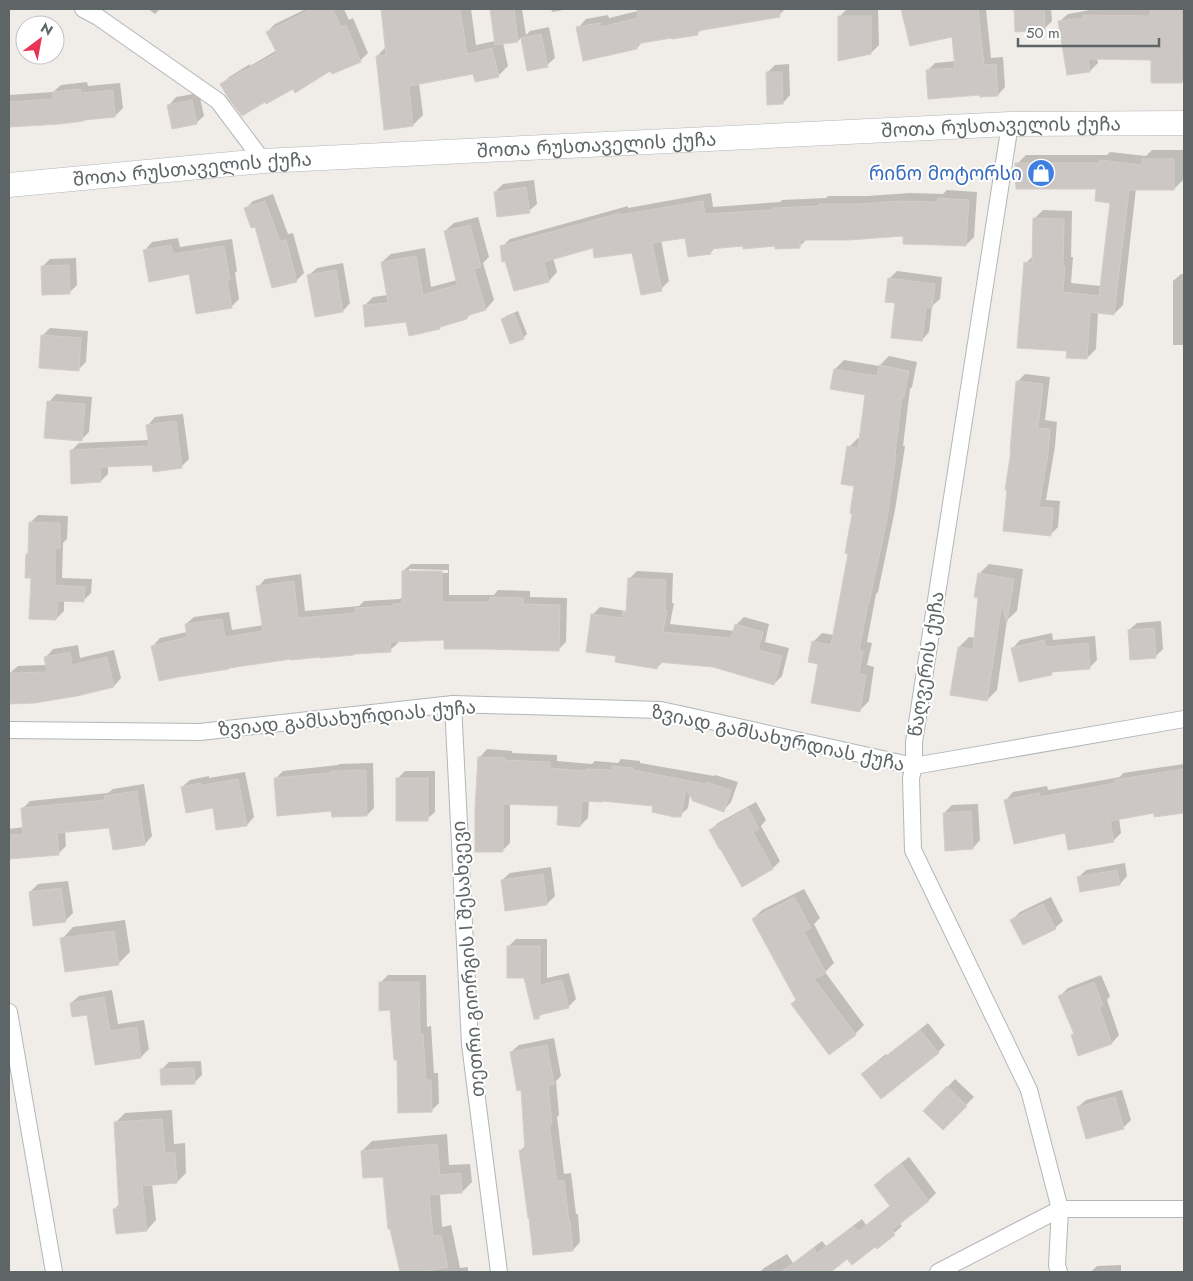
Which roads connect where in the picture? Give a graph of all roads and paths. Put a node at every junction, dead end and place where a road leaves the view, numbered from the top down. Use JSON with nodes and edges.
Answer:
{"nodes":[{"id":1,"x":83,"y":9,"type":"edge"},
{"id":2,"x":1184,"y":123,"type":"edge"},
{"id":3,"x":1010,"y":124,"type":"junction"},
{"id":4,"x":264,"y":161,"type":"junction"},
{"id":5,"x":9,"y":185,"type":"edge"},
{"id":6,"x":453,"y":704,"type":"junction"},
{"id":7,"x":1184,"y":719,"type":"edge"},
{"id":8,"x":9,"y":730,"type":"edge"},
{"id":9,"x":914,"y":766,"type":"junction"},
{"id":10,"x":9,"y":1012,"type":"edge"},
{"id":11,"x":1184,"y":1209,"type":"edge"},
{"id":12,"x":1060,"y":1210,"type":"junction"},
{"id":13,"x":54,"y":1272,"type":"edge"},
{"id":14,"x":499,"y":1272,"type":"edge"},
{"id":15,"x":938,"y":1272,"type":"edge"},
{"id":16,"x":1059,"y":1272,"type":"edge"}],
"edges":[{"from":1,"to":4,"type":"street"},
{"from":2,"to":3,"type":"main road","name":"შოთა რუსთაველის ქუჩა"},
{"from":3,"to":4,"type":"main road","name":"შოთა რუსთაველის ქუჩა"},
{"from":3,"to":9,"type":"street","name":"წაღვერის ქუჩა"},
{"from":4,"to":5,"type":"main road","name":"შოთა რუსთაველის ქუჩა"},
{"from":6,"to":8,"type":"street","name":"ზვიად გამსახურდიას ქუჩა"},
{"from":6,"to":9,"type":"street","name":"ზვიად გამსახურდიას ქუჩა"},
{"from":6,"to":14,"type":"street","name":"თეთრი გიორგის I შესახვევი"},
{"from":7,"to":9,"type":"street","name":"ზვიად გამსახურდიას ქუჩა"},
{"from":9,"to":12,"type":"street","name":"წაღვერის ქუჩა"},
{"from":10,"to":13,"type":"street"},
{"from":11,"to":12,"type":"street"},
{"from":12,"to":15,"type":"street"},
{"from":12,"to":16,"type":"street","name":"წაღვერის ქუჩა"}]}
